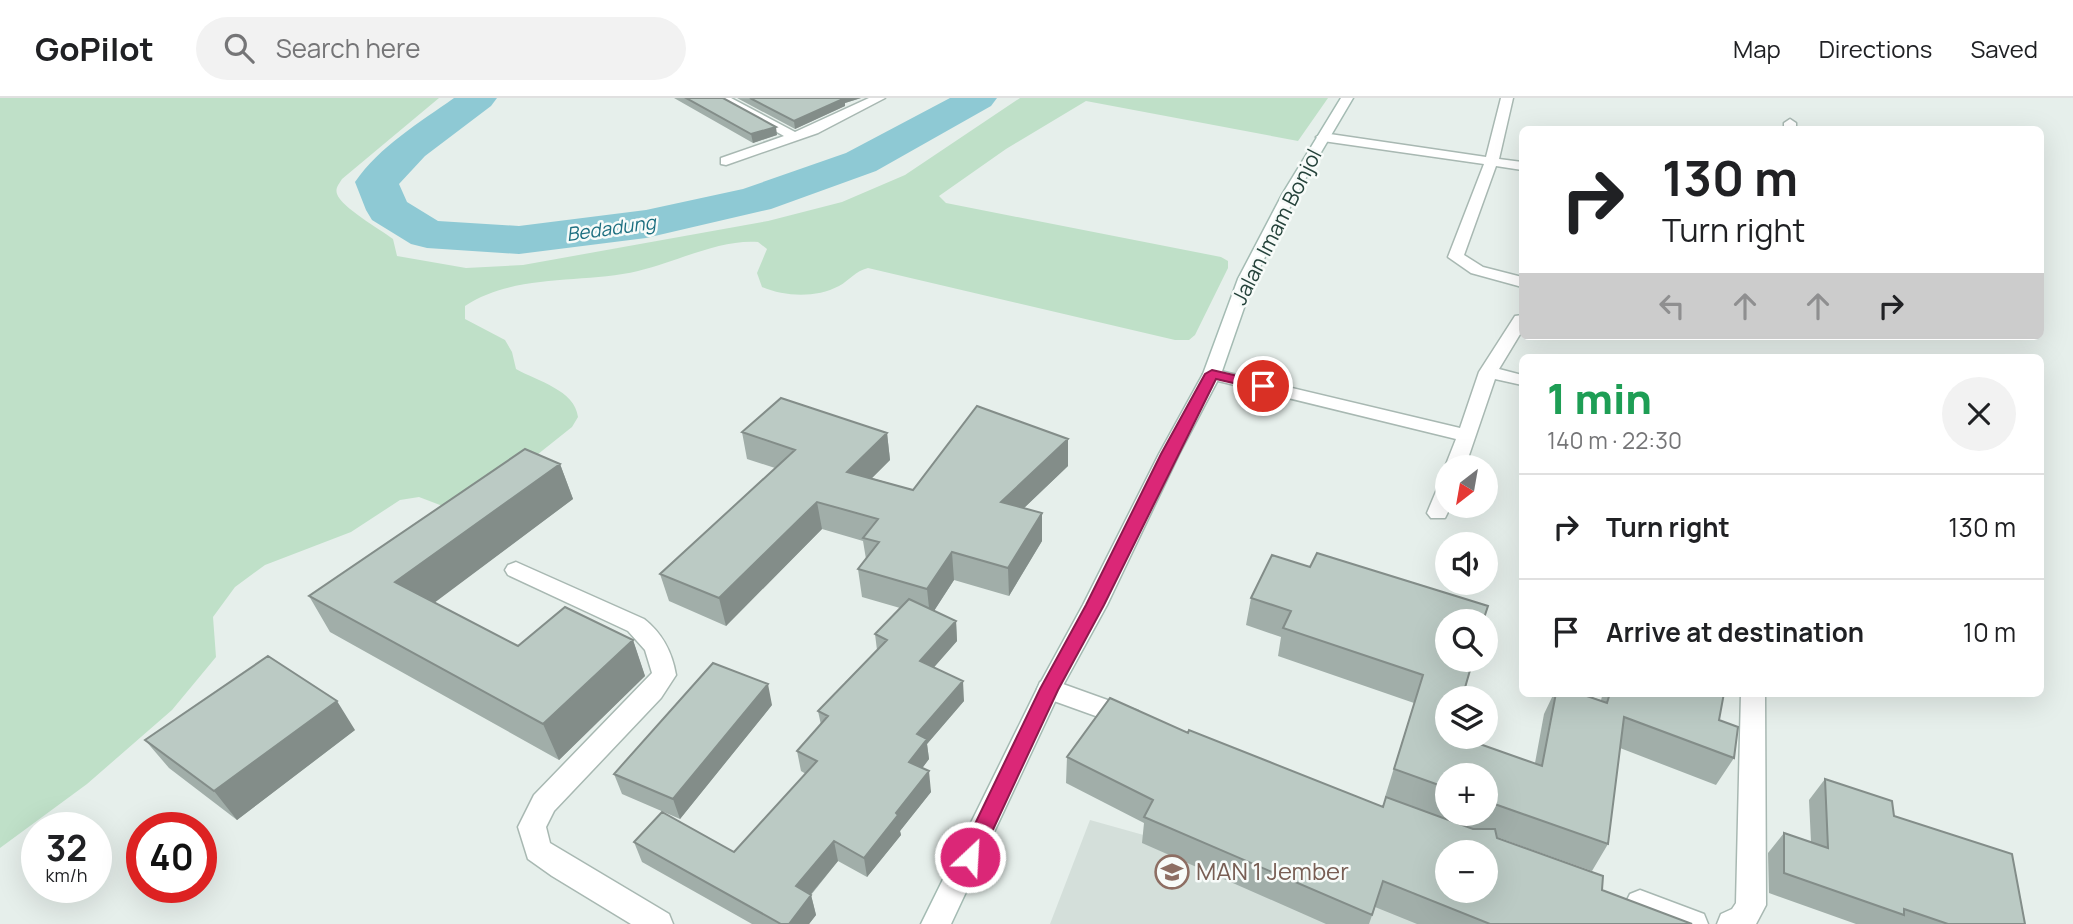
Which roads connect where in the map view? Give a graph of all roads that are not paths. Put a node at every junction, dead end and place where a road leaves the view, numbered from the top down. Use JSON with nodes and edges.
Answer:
{"nodes":[{"id":1,"x":722,"y":98,"type":"edge"},
{"id":2,"x":846,"y":98,"type":"edge"},
{"id":3,"x":878,"y":98,"type":"edge"},
{"id":4,"x":1347,"y":98,"type":"edge"},
{"id":5,"x":1507,"y":98,"type":"edge"},
{"id":6,"x":864,"y":107,"type":"junction"},
{"id":7,"x":795,"y":137,"type":"junction"},
{"id":8,"x":1323,"y":137,"type":"junction"},
{"id":9,"x":1492,"y":160,"type":"junction"},
{"id":10,"x":726,"y":161,"type":"dead end"},
{"id":11,"x":1519,"y":165,"type":"edge"},
{"id":12,"x":1519,"y":281,"type":"edge"},
{"id":13,"x":1519,"y":323,"type":"edge"},
{"id":14,"x":1488,"y":372,"type":"junction"},
{"id":15,"x":1212,"y":374,"type":"junction"},
{"id":16,"x":1519,"y":379,"type":"edge"},
{"id":17,"x":1466,"y":436,"type":"junction"},
{"id":18,"x":1459,"y":455,"type":"edge"},
{"id":19,"x":516,"y":570,"type":"dead end"},
{"id":20,"x":1049,"y":689,"type":"junction"},
{"id":21,"x":1753,"y":697,"type":"edge"},
{"id":22,"x":1154,"y":728,"type":"edge"},
{"id":23,"x":1614,"y":895,"type":"edge"},
{"id":24,"x":658,"y":924,"type":"edge"},
{"id":25,"x":936,"y":924,"type":"edge"},
{"id":26,"x":1693,"y":924,"type":"edge"},
{"id":27,"x":1732,"y":924,"type":"edge"}],
"edges":[{"from":1,"to":7,"type":"street"},
{"from":2,"to":6,"type":"street"},
{"from":3,"to":6,"type":"street"},
{"from":4,"to":8,"type":"street","name":"Jalan Imam Bonjol"},
{"from":5,"to":9,"type":"street"},
{"from":6,"to":7,"type":"street"},
{"from":7,"to":10,"type":"street"},
{"from":8,"to":9,"type":"street"},
{"from":8,"to":15,"type":"street","name":"Jalan Imam Bonjol"},
{"from":9,"to":11,"type":"street"},
{"from":9,"to":12,"type":"street"},
{"from":13,"to":14,"type":"street"},
{"from":14,"to":16,"type":"street"},
{"from":14,"to":17,"type":"street"},
{"from":15,"to":17,"type":"street"},
{"from":15,"to":20,"type":"street","name":"Jalan Imam Bonjol"},
{"from":17,"to":18,"type":"street"},
{"from":19,"to":24,"type":"street"},
{"from":20,"to":22,"type":"street"},
{"from":20,"to":25,"type":"street","name":"Jalan Imam Bonjol"},
{"from":21,"to":27,"type":"street"},
{"from":23,"to":26,"type":"street"}]}
